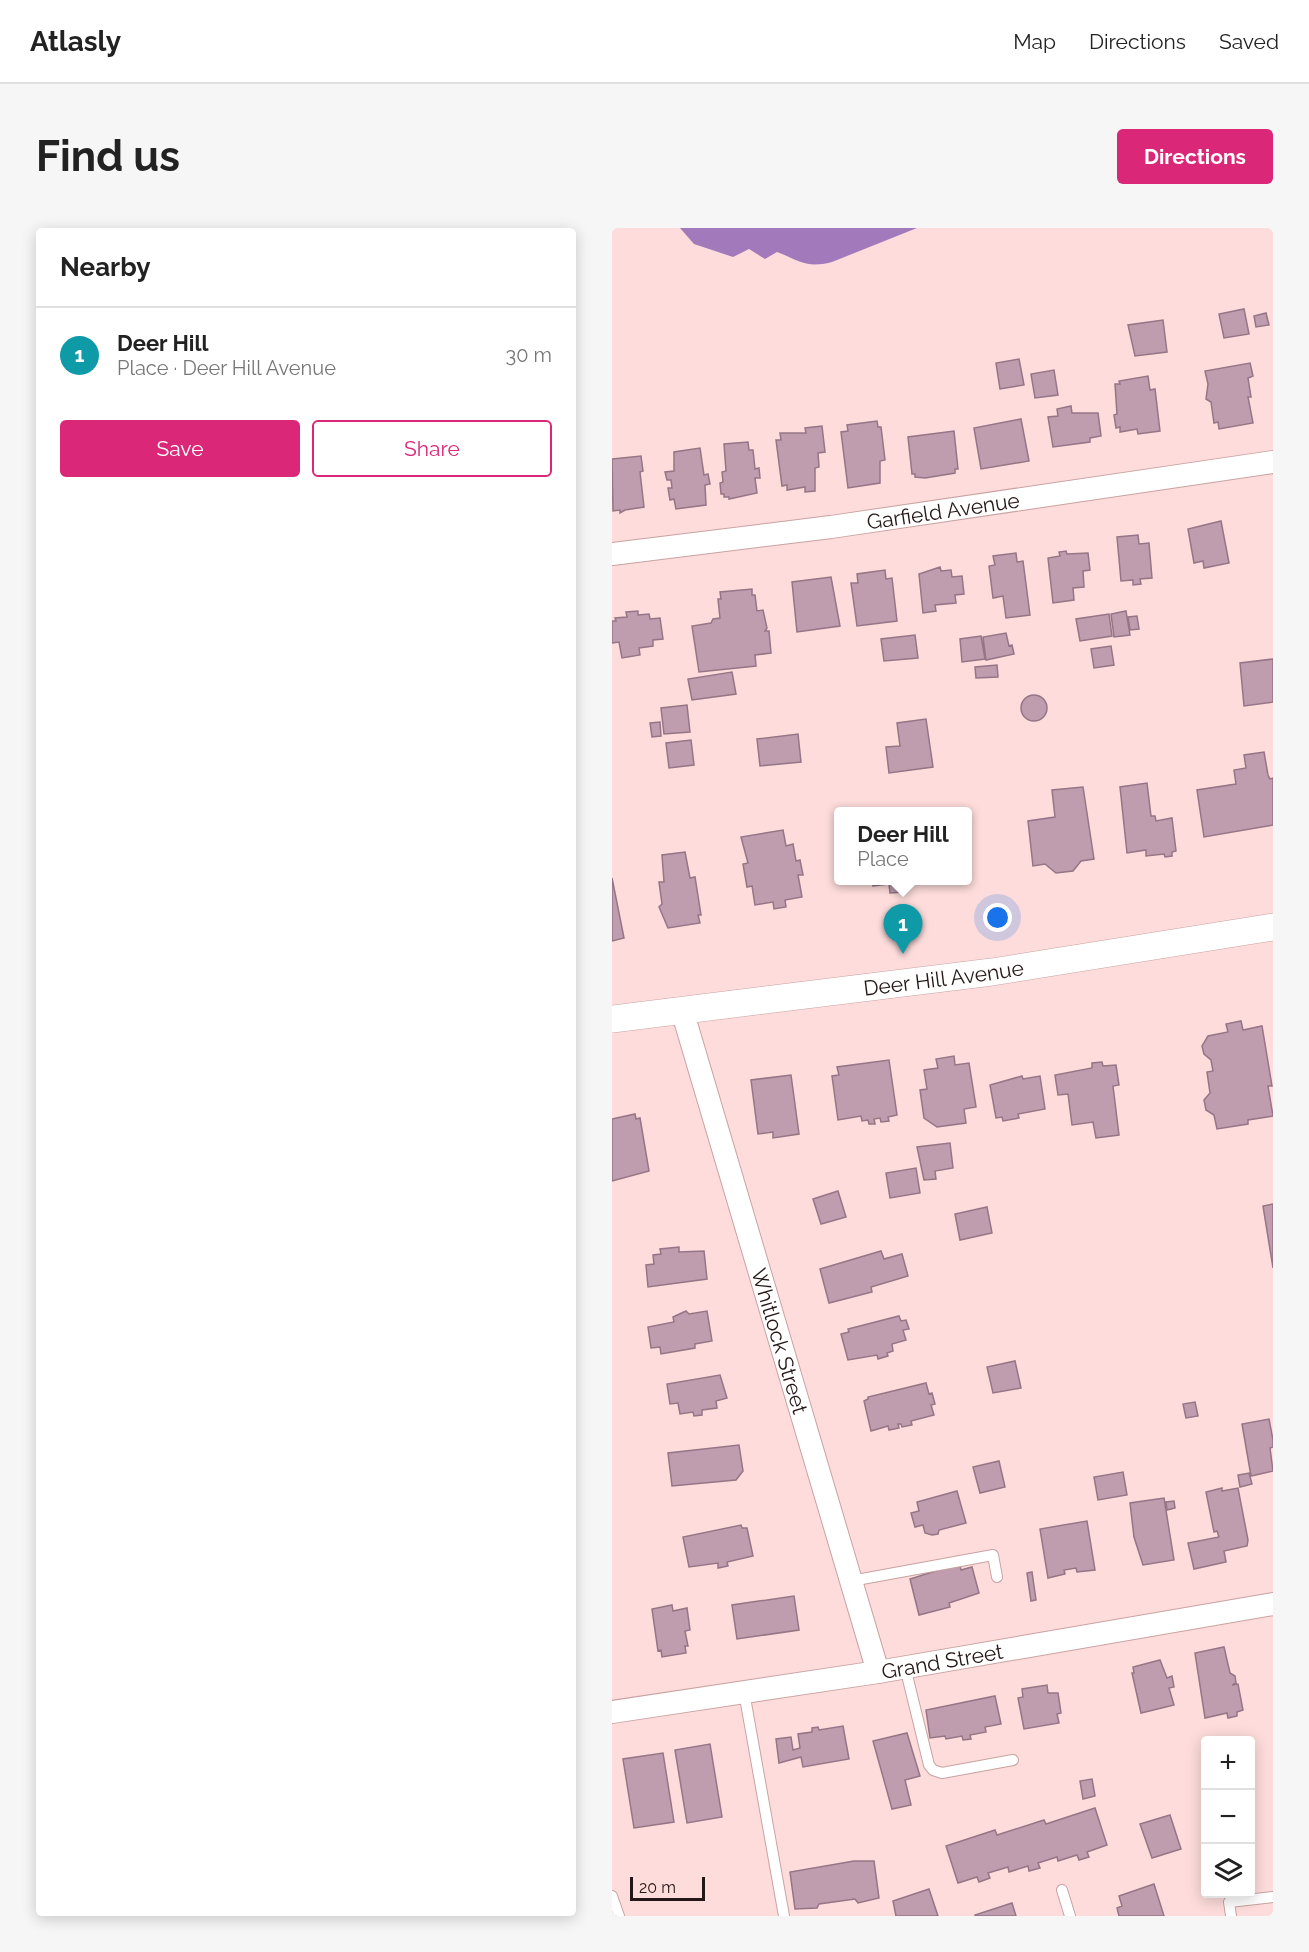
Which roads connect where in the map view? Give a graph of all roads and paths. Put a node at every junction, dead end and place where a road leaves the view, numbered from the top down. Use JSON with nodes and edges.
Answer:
{"nodes":[{"id":1,"x":1273,"y":462,"type":"edge"},
{"id":2,"x":612,"y":554,"type":"edge"},
{"id":3,"x":1273,"y":927,"type":"edge"},
{"id":4,"x":682,"y":1010,"type":"junction"},
{"id":5,"x":612,"y":1019,"type":"edge"},
{"id":6,"x":998,"y":1577,"type":"dead end"},
{"id":7,"x":851,"y":1581,"type":"junction"},
{"id":8,"x":1273,"y":1604,"type":"edge"},
{"id":9,"x":905,"y":1667,"type":"junction"},
{"id":10,"x":878,"y":1672,"type":"junction"},
{"id":11,"x":744,"y":1692,"type":"junction"},
{"id":12,"x":612,"y":1712,"type":"edge"},
{"id":13,"x":1013,"y":1760,"type":"dead end"},
{"id":14,"x":1062,"y":1890,"type":"dead end"},
{"id":15,"x":612,"y":1896,"type":"edge"},
{"id":16,"x":1273,"y":1897,"type":"edge"},
{"id":17,"x":619,"y":1916,"type":"edge"},
{"id":18,"x":784,"y":1916,"type":"edge"},
{"id":19,"x":1070,"y":1916,"type":"edge"},
{"id":20,"x":1231,"y":1916,"type":"edge"}],
"edges":[{"from":1,"to":2,"type":"street","name":"Garfield Avenue"},
{"from":3,"to":4,"type":"street","name":"Deer Hill Avenue"},
{"from":4,"to":5,"type":"street","name":"Deer Hill Avenue"},
{"from":4,"to":7,"type":"street","name":"Whitlock Street"},
{"from":6,"to":7,"type":"lane"},
{"from":7,"to":10,"type":"street","name":"Whitlock Street"},
{"from":8,"to":9,"type":"street","name":"Grand Street"},
{"from":9,"to":10,"type":"street","name":"Grand Street"},
{"from":9,"to":13,"type":"lane"},
{"from":10,"to":11,"type":"street","name":"Grand Street"},
{"from":11,"to":12,"type":"street","name":"Grand Street"},
{"from":11,"to":18,"type":"lane"},
{"from":14,"to":19,"type":"lane"},
{"from":15,"to":17,"type":"lane"},
{"from":16,"to":20,"type":"lane"}]}
